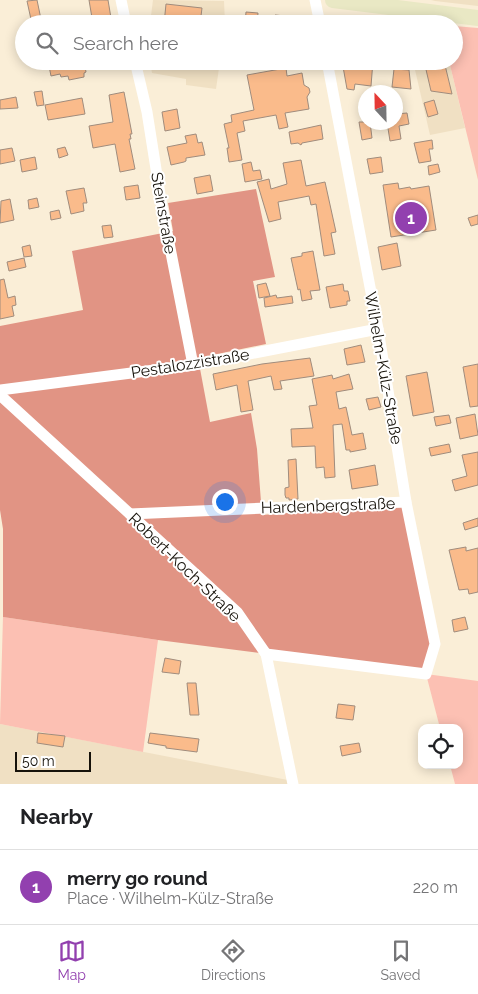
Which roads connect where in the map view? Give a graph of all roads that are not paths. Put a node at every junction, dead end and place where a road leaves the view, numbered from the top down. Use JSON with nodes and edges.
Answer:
{"nodes":[{"id":1,"x":121,"y":0,"type":"edge"},
{"id":2,"x":316,"y":0,"type":"edge"},
{"id":3,"x":333,"y":0,"type":"edge"},
{"id":4,"x":124,"y":15,"type":"edge"},
{"id":5,"x":318,"y":15,"type":"edge"},
{"id":6,"x":454,"y":15,"type":"edge"},
{"id":7,"x":463,"y":16,"type":"edge"},
{"id":8,"x":478,"y":18,"type":"edge"},
{"id":9,"x":137,"y":70,"type":"edge"},
{"id":10,"x":329,"y":70,"type":"edge"},
{"id":11,"x":378,"y":329,"type":"junction"},
{"id":12,"x":193,"y":365,"type":"junction"},
{"id":13,"x":0,"y":390,"type":"edge"},
{"id":14,"x":0,"y":395,"type":"edge"},
{"id":15,"x":406,"y":502,"type":"junction"},
{"id":16,"x":130,"y":514,"type":"junction"},
{"id":17,"x":266,"y":654,"type":"junction"},
{"id":18,"x":293,"y":784,"type":"edge"}],
"edges":[{"from":1,"to":4,"type":"street"},
{"from":2,"to":5,"type":"street"},
{"from":3,"to":6,"type":"main road"},
{"from":7,"to":8,"type":"main road"},
{"from":9,"to":12,"type":"street","name":"Steinstraße"},
{"from":10,"to":11,"type":"street","name":"Wilhelm-Külz-Straße"},
{"from":11,"to":12,"type":"street","name":"Pestalozzistraße"},
{"from":11,"to":15,"type":"street","name":"Wilhelm-Külz-Straße"},
{"from":12,"to":13,"type":"street","name":"Pestalozzistraße"},
{"from":14,"to":16,"type":"street","name":"Robert-Koch-Straße"},
{"from":15,"to":16,"type":"street","name":"Hardenbergstraße"},
{"from":15,"to":17,"type":"street","name":"Wilhelm-Külz-Straße"},
{"from":16,"to":17,"type":"street","name":"Robert-Koch-Straße"},
{"from":17,"to":18,"type":"street","name":"Robert-Koch-Straße"}]}
